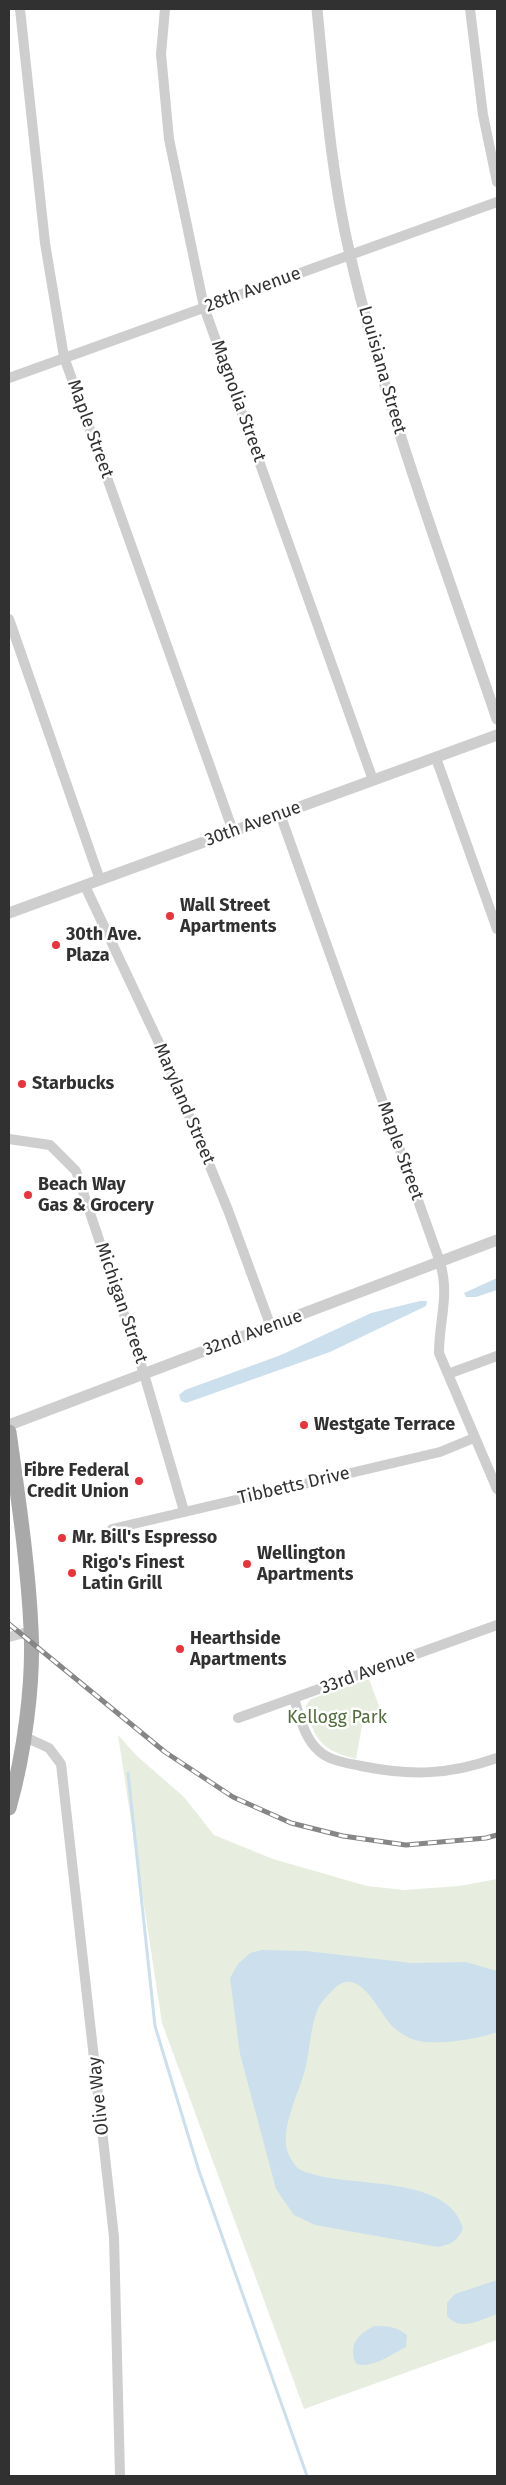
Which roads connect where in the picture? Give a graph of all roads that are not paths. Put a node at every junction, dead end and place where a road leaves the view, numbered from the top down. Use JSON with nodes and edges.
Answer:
{"nodes":[{"id":1,"x":20,"y":9,"type":"edge"},
{"id":2,"x":165,"y":9,"type":"edge"},
{"id":3,"x":317,"y":9,"type":"edge"},
{"id":4,"x":470,"y":9,"type":"edge"},
{"id":5,"x":497,"y":182,"type":"edge"},
{"id":6,"x":497,"y":202,"type":"edge"},
{"id":7,"x":350,"y":254,"type":"junction"},
{"id":8,"x":204,"y":307,"type":"junction"},
{"id":9,"x":64,"y":357,"type":"junction"},
{"id":10,"x":9,"y":378,"type":"edge"},
{"id":11,"x":9,"y":620,"type":"edge"},
{"id":12,"x":497,"y":719,"type":"edge"},
{"id":13,"x":497,"y":735,"type":"edge"},
{"id":14,"x":436,"y":758,"type":"junction"},
{"id":15,"x":373,"y":780,"type":"junction"},
{"id":16,"x":280,"y":814,"type":"junction"},
{"id":17,"x":233,"y":831,"type":"junction"},
{"id":18,"x":100,"y":880,"type":"junction"},
{"id":19,"x":85,"y":886,"type":"junction"},
{"id":20,"x":9,"y":913,"type":"edge"},
{"id":21,"x":497,"y":929,"type":"edge"},
{"id":22,"x":9,"y":1139,"type":"edge"},
{"id":23,"x":497,"y":1240,"type":"edge"},
{"id":24,"x":440,"y":1262,"type":"junction"},
{"id":25,"x":272,"y":1327,"type":"junction"},
{"id":26,"x":497,"y":1356,"type":"edge"},
{"id":27,"x":144,"y":1374,"type":"junction"},
{"id":28,"x":448,"y":1374,"type":"junction"},
{"id":29,"x":9,"y":1425,"type":"edge"},
{"id":30,"x":9,"y":1432,"type":"edge"},
{"id":31,"x":474,"y":1438,"type":"junction"},
{"id":32,"x":497,"y":1489,"type":"edge"},
{"id":33,"x":184,"y":1511,"type":"junction"},
{"id":34,"x":112,"y":1529,"type":"dead end"},
{"id":35,"x":497,"y":1625,"type":"edge"},
{"id":36,"x":31,"y":1631,"type":"junction"},
{"id":37,"x":9,"y":1638,"type":"edge"},
{"id":38,"x":294,"y":1699,"type":"junction"},
{"id":39,"x":238,"y":1718,"type":"dead end"},
{"id":40,"x":25,"y":1737,"type":"junction"},
{"id":41,"x":497,"y":1758,"type":"edge"},
{"id":42,"x":9,"y":1808,"type":"edge"},
{"id":43,"x":120,"y":2476,"type":"edge"}],
"edges":[{"from":1,"to":9,"type":"street","name":"Maple Street"},
{"from":2,"to":8,"type":"street","name":"Magnolia Street"},
{"from":3,"to":7,"type":"street","name":"Louisiana Street"},
{"from":4,"to":5,"type":"street"},
{"from":6,"to":7,"type":"street","name":"28th Avenue"},
{"from":7,"to":8,"type":"street","name":"28th Avenue"},
{"from":7,"to":12,"type":"street","name":"Louisiana Street"},
{"from":8,"to":9,"type":"street","name":"28th Avenue"},
{"from":8,"to":15,"type":"street","name":"Magnolia Street"},
{"from":9,"to":10,"type":"street","name":"28th Avenue"},
{"from":9,"to":17,"type":"street","name":"Maple Street"},
{"from":11,"to":18,"type":"street"},
{"from":13,"to":14,"type":"street","name":"30th Avenue"},
{"from":14,"to":15,"type":"street","name":"30th Avenue"},
{"from":14,"to":21,"type":"street"},
{"from":15,"to":16,"type":"street","name":"30th Avenue"},
{"from":16,"to":17,"type":"street","name":"30th Avenue"},
{"from":16,"to":24,"type":"street","name":"Maple Street"},
{"from":17,"to":18,"type":"street","name":"30th Avenue"},
{"from":18,"to":19,"type":"street","name":"30th Avenue"},
{"from":19,"to":20,"type":"street","name":"30th Avenue"},
{"from":19,"to":25,"type":"street","name":"Maryland Street"},
{"from":22,"to":27,"type":"street","name":"Michigan Street"},
{"from":23,"to":24,"type":"street","name":"32nd Avenue"},
{"from":24,"to":25,"type":"street","name":"32nd Avenue"},
{"from":24,"to":28,"type":"street","name":"Maple Street"},
{"from":25,"to":27,"type":"street","name":"32nd Avenue"},
{"from":26,"to":28,"type":"street"},
{"from":27,"to":29,"type":"street","name":"32nd Avenue"},
{"from":27,"to":33,"type":"street","name":"Michigan Street"},
{"from":28,"to":31,"type":"street","name":"Maple Street"},
{"from":30,"to":36,"type":"main road"},
{"from":31,"to":32,"type":"street","name":"Maple Street"},
{"from":31,"to":33,"type":"street","name":"Tibbetts Drive"},
{"from":33,"to":34,"type":"street","name":"Tibbetts Drive"},
{"from":35,"to":38,"type":"street","name":"33rd Avenue"},
{"from":36,"to":37,"type":"street"},
{"from":36,"to":40,"type":"main road"},
{"from":38,"to":39,"type":"street","name":"33rd Avenue"},
{"from":38,"to":41,"type":"street"},
{"from":40,"to":42,"type":"main road"},
{"from":40,"to":43,"type":"street","name":"Olive Way"}]}
